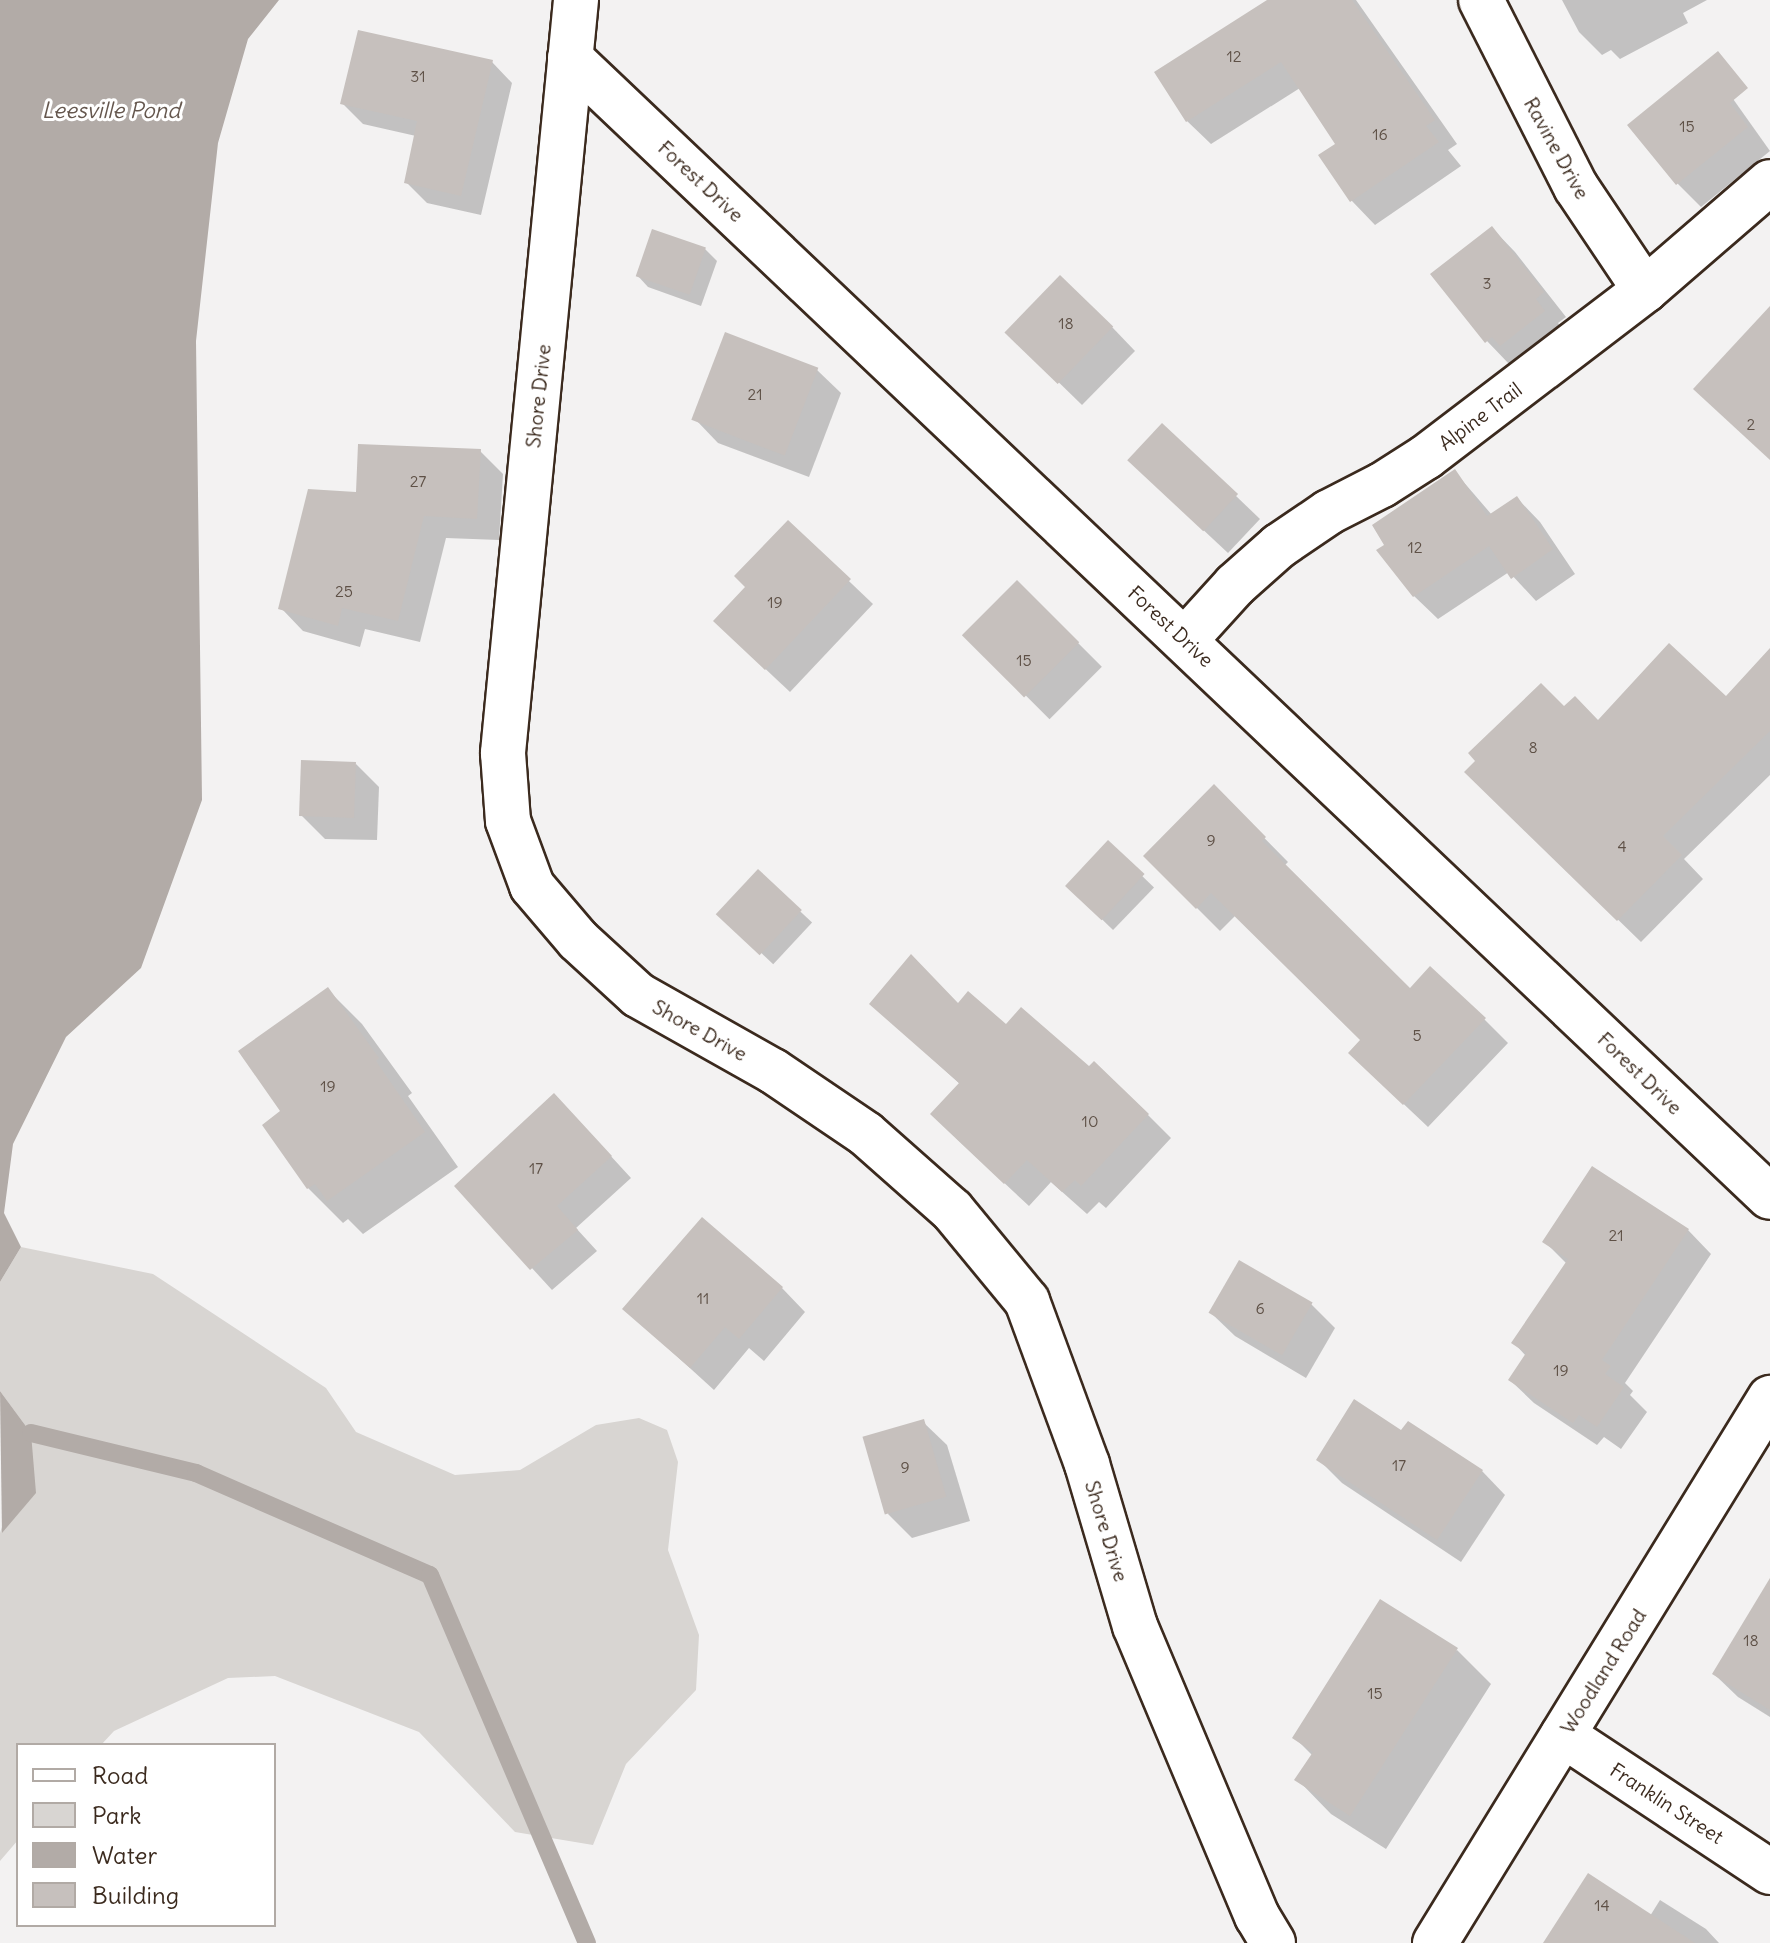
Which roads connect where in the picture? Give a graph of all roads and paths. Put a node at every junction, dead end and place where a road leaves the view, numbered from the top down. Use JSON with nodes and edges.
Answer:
{"nodes":[{"id":1,"x":576,"y":0,"type":"edge"},
{"id":2,"x":1481,"y":0,"type":"edge"},
{"id":3,"x":570,"y":58,"type":"junction"},
{"id":4,"x":1770,"y":182,"type":"edge"},
{"id":5,"x":1645,"y":290,"type":"junction"},
{"id":6,"x":1186,"y":639,"type":"junction"},
{"id":7,"x":1770,"y":1197,"type":"edge"},
{"id":8,"x":1770,"y":1398,"type":"edge"},
{"id":9,"x":1563,"y":1735,"type":"junction"},
{"id":10,"x":1770,"y":1872,"type":"edge"},
{"id":11,"x":1273,"y":1943,"type":"edge"},
{"id":12,"x":1435,"y":1943,"type":"edge"}],
"edges":[{"from":1,"to":3,"type":"street","name":"Shore Drive"},
{"from":2,"to":5,"type":"street","name":"Ravine Drive"},
{"from":3,"to":6,"type":"street","name":"Forest Drive"},
{"from":3,"to":11,"type":"street","name":"Shore Drive"},
{"from":4,"to":5,"type":"street","name":"Alpine Trail"},
{"from":5,"to":6,"type":"street","name":"Alpine Trail"},
{"from":6,"to":7,"type":"street","name":"Forest Drive"},
{"from":8,"to":9,"type":"street","name":"Woodland Road"},
{"from":9,"to":10,"type":"street","name":"Franklin Street"},
{"from":9,"to":12,"type":"street","name":"Woodland Road"}]}
